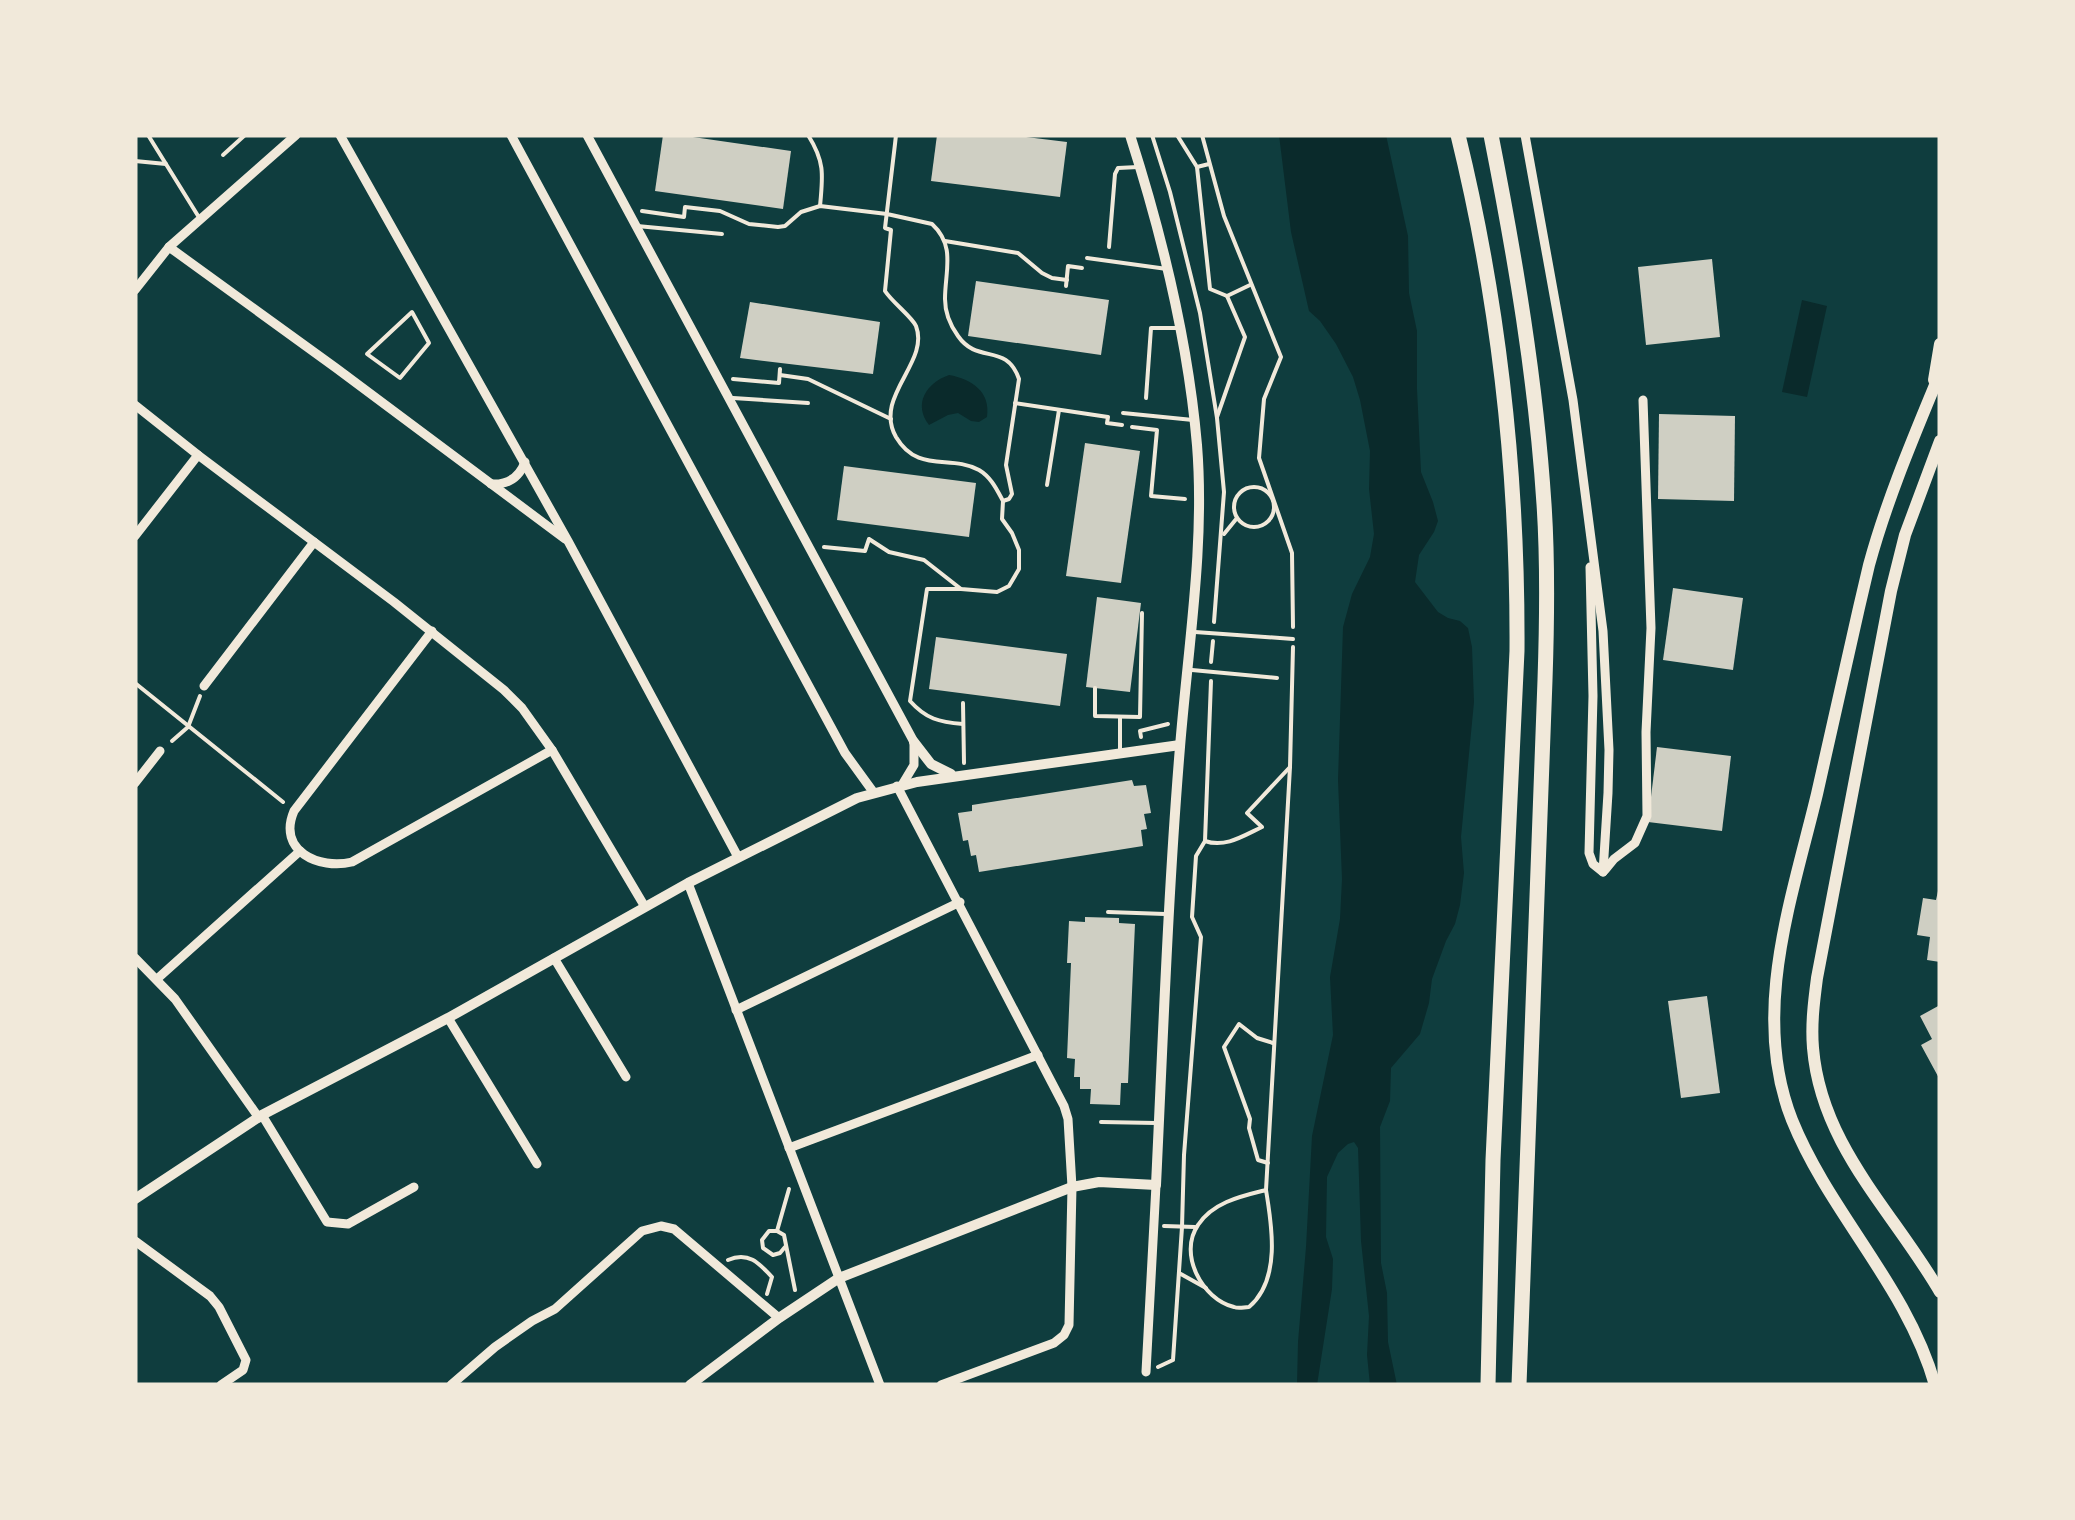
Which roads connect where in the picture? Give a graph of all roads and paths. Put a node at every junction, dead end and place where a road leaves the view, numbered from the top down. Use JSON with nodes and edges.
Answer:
{"nodes":[{"id":1,"x":148,"y":135,"type":"edge"},
{"id":2,"x":245,"y":135,"type":"edge"},
{"id":3,"x":296,"y":135,"type":"edge"},
{"id":4,"x":340,"y":135,"type":"edge"},
{"id":5,"x":511,"y":135,"type":"edge"},
{"id":6,"x":587,"y":135,"type":"edge"},
{"id":7,"x":808,"y":135,"type":"edge"},
{"id":8,"x":896,"y":135,"type":"edge"},
{"id":9,"x":1130,"y":135,"type":"edge"},
{"id":10,"x":1177,"y":135,"type":"edge"},
{"id":11,"x":1202,"y":135,"type":"edge"},
{"id":12,"x":1458,"y":135,"type":"edge"},
{"id":13,"x":1491,"y":135,"type":"edge"},
{"id":14,"x":1525,"y":135,"type":"edge"},
{"id":15,"x":223,"y":155,"type":"dead end"},
{"id":16,"x":135,"y":161,"type":"edge"},
{"id":17,"x":166,"y":164,"type":"junction"},
{"id":18,"x":1209,"y":164,"type":"junction"},
{"id":19,"x":1197,"y":167,"type":"junction"},
{"id":20,"x":1140,"y":168,"type":"junction"},
{"id":21,"x":820,"y":206,"type":"junction"},
{"id":22,"x":627,"y":210,"type":"junction"},
{"id":23,"x":887,"y":214,"type":"junction"},
{"id":24,"x":200,"y":219,"type":"junction"},
{"id":25,"x":636,"y":226,"type":"junction"},
{"id":26,"x":722,"y":234,"type":"dead end"},
{"id":27,"x":945,"y":241,"type":"junction"},
{"id":28,"x":169,"y":247,"type":"junction"},
{"id":29,"x":1109,"y":247,"type":"dead end"},
{"id":30,"x":1087,"y":258,"type":"dead end"},
{"id":31,"x":1167,"y":269,"type":"junction"},
{"id":32,"x":1066,"y":280,"type":"dead end"},
{"id":33,"x":1252,"y":284,"type":"junction"},
{"id":34,"x":135,"y":290,"type":"edge"},
{"id":35,"x":1227,"y":296,"type":"junction"},
{"id":36,"x":1180,"y":328,"type":"junction"},
{"id":37,"x":1940,"y":344,"type":"edge"},
{"id":38,"x":377,"y":363,"type":"joint"},
{"id":39,"x":1940,"y":373,"type":"edge"},
{"id":40,"x":718,"y":379,"type":"junction"},
{"id":41,"x":1932,"y":393,"type":"junction"},
{"id":42,"x":728,"y":397,"type":"junction"},
{"id":43,"x":1146,"y":398,"type":"dead end"},
{"id":44,"x":1642,"y":400,"type":"dead end"},
{"id":45,"x":808,"y":403,"type":"dead end"},
{"id":46,"x":135,"y":404,"type":"edge"},
{"id":47,"x":1015,"y":404,"type":"junction"},
{"id":48,"x":1059,"y":410,"type":"junction"},
{"id":49,"x":1123,"y":413,"type":"dead end"},
{"id":50,"x":1217,"y":418,"type":"dead end"},
{"id":51,"x":891,"y":419,"type":"junction"},
{"id":52,"x":1194,"y":420,"type":"junction"},
{"id":53,"x":1940,"y":440,"type":"edge"},
{"id":54,"x":198,"y":455,"type":"junction"},
{"id":55,"x":524,"y":462,"type":"junction"},
{"id":56,"x":489,"y":483,"type":"junction"},
{"id":57,"x":1048,"y":485,"type":"dead end"},
{"id":58,"x":1187,"y":499,"type":"dead end"},
{"id":59,"x":1273,"y":499,"type":"junction"},
{"id":60,"x":1003,"y":501,"type":"junction"},
{"id":61,"x":1237,"y":518,"type":"junction"},
{"id":62,"x":1590,"y":530,"type":"junction"},
{"id":63,"x":135,"y":536,"type":"edge"},
{"id":64,"x":1222,"y":536,"type":"dead end"},
{"id":65,"x":568,"y":541,"type":"junction"},
{"id":66,"x":314,"y":542,"type":"junction"},
{"id":67,"x":809,"y":549,"type":"junction"},
{"id":68,"x":961,"y":589,"type":"junction"},
{"id":69,"x":1142,"y":614,"type":"dead end"},
{"id":70,"x":432,"y":631,"type":"junction"},
{"id":71,"x":1190,"y":632,"type":"junction"},
{"id":72,"x":1293,"y":640,"type":"junction"},
{"id":73,"x":1187,"y":670,"type":"junction"},
{"id":74,"x":1277,"y":678,"type":"dead end"},
{"id":75,"x":135,"y":683,"type":"edge"},
{"id":76,"x":204,"y":686,"type":"joint"},
{"id":77,"x":1096,"y":688,"type":"dead end"},
{"id":78,"x":962,"y":703,"type":"dead end"},
{"id":79,"x":1120,"y":717,"type":"junction"},
{"id":80,"x":963,"y":724,"type":"junction"},
{"id":81,"x":188,"y":727,"type":"junction"},
{"id":82,"x":914,"y":742,"type":"junction"},
{"id":83,"x":1180,"y":745,"type":"junction"},
{"id":84,"x":552,"y":750,"type":"junction"},
{"id":85,"x":160,"y":751,"type":"joint"},
{"id":86,"x":1120,"y":753,"type":"junction"},
{"id":87,"x":1290,"y":767,"type":"junction"},
{"id":88,"x":960,"y":776,"type":"junction"},
{"id":89,"x":135,"y":782,"type":"edge"},
{"id":90,"x":900,"y":785,"type":"junction"},
{"id":91,"x":874,"y":792,"type":"junction"},
{"id":92,"x":294,"y":811,"type":"junction"},
{"id":93,"x":1204,"y":841,"type":"dead end"},
{"id":94,"x":300,"y":851,"type":"junction"},
{"id":95,"x":738,"y":856,"type":"junction"},
{"id":96,"x":1603,"y":872,"type":"junction"},
{"id":97,"x":688,"y":883,"type":"junction"},
{"id":98,"x":960,"y":902,"type":"junction"},
{"id":99,"x":645,"y":907,"type":"junction"},
{"id":100,"x":1108,"y":912,"type":"dead end"},
{"id":101,"x":1170,"y":914,"type":"junction"},
{"id":102,"x":135,"y":958,"type":"edge"},
{"id":103,"x":554,"y":958,"type":"junction"},
{"id":104,"x":157,"y":979,"type":"junction"},
{"id":105,"x":736,"y":1010,"type":"junction"},
{"id":106,"x":448,"y":1018,"type":"junction"},
{"id":107,"x":1274,"y":1044,"type":"junction"},
{"id":108,"x":1038,"y":1055,"type":"junction"},
{"id":109,"x":626,"y":1076,"type":"dead end"},
{"id":110,"x":260,"y":1116,"type":"junction"},
{"id":111,"x":1101,"y":1122,"type":"dead end"},
{"id":112,"x":1159,"y":1123,"type":"junction"},
{"id":113,"x":789,"y":1148,"type":"junction"},
{"id":114,"x":1184,"y":1155,"type":"dead end"},
{"id":115,"x":1268,"y":1163,"type":"junction"},
{"id":116,"x":538,"y":1164,"type":"dead end"},
{"id":117,"x":798,"y":1172,"type":"junction"},
{"id":118,"x":1156,"y":1185,"type":"junction"},
{"id":119,"x":1072,"y":1186,"type":"junction"},
{"id":120,"x":414,"y":1188,"type":"dead end"},
{"id":121,"x":1266,"y":1190,"type":"junction"},
{"id":122,"x":135,"y":1199,"type":"edge"},
{"id":123,"x":1154,"y":1225,"type":"junction"},
{"id":124,"x":1182,"y":1227,"type":"junction"},
{"id":125,"x":1196,"y":1227,"type":"junction"},
{"id":126,"x":777,"y":1231,"type":"junction"},
{"id":127,"x":135,"y":1241,"type":"edge"},
{"id":128,"x":763,"y":1246,"type":"junction"},
{"id":129,"x":785,"y":1246,"type":"junction"},
{"id":130,"x":756,"y":1259,"type":"junction"},
{"id":131,"x":717,"y":1264,"type":"junction"},
{"id":132,"x":1179,"y":1273,"type":"junction"},
{"id":133,"x":838,"y":1278,"type":"junction"},
{"id":134,"x":1206,"y":1288,"type":"junction"},
{"id":135,"x":795,"y":1290,"type":"dead end"},
{"id":136,"x":1940,"y":1292,"type":"edge"},
{"id":137,"x":777,"y":1304,"type":"dead end"},
{"id":138,"x":779,"y":1318,"type":"junction"},
{"id":139,"x":1146,"y":1372,"type":"joint"},
{"id":140,"x":706,"y":1380,"type":"edge"},
{"id":141,"x":221,"y":1385,"type":"edge"},
{"id":142,"x":451,"y":1385,"type":"edge"},
{"id":143,"x":690,"y":1385,"type":"edge"},
{"id":144,"x":880,"y":1385,"type":"edge"},
{"id":145,"x":941,"y":1385,"type":"edge"},
{"id":146,"x":1488,"y":1385,"type":"edge"},
{"id":147,"x":1519,"y":1385,"type":"edge"},
{"id":148,"x":1935,"y":1385,"type":"edge"}],
"edges":[{"from":1,"to":17,"type":"lane"},
{"from":2,"to":15,"type":"lane"},
{"from":3,"to":24,"type":"street"},
{"from":4,"to":55,"type":"street"},
{"from":5,"to":91,"type":"street"},
{"from":6,"to":22,"type":"street"},
{"from":7,"to":21,"type":"path"},
{"from":8,"to":23,"type":"path"},
{"from":9,"to":20,"type":"street"},
{"from":10,"to":19,"type":"path"},
{"from":11,"to":18,"type":"path"},
{"from":12,"to":146,"type":"highway"},
{"from":13,"to":147,"type":"highway"},
{"from":14,"to":62,"type":"street"},
{"from":16,"to":17,"type":"lane"},
{"from":17,"to":24,"type":"lane"},
{"from":18,"to":19,"type":"path"},
{"from":18,"to":33,"type":"path"},
{"from":19,"to":35,"type":"path"},
{"from":20,"to":29,"type":"lane"},
{"from":20,"to":31,"type":"street"},
{"from":21,"to":22,"type":"path"},
{"from":21,"to":23,"type":"path"},
{"from":22,"to":25,"type":"street"},
{"from":23,"to":27,"type":"path"},
{"from":23,"to":51,"type":"path"},
{"from":24,"to":28,"type":"street"},
{"from":25,"to":26,"type":"lane"},
{"from":25,"to":40,"type":"street"},
{"from":27,"to":32,"type":"path"},
{"from":27,"to":47,"type":"path"},
{"from":28,"to":34,"type":"street"},
{"from":28,"to":56,"type":"street"},
{"from":30,"to":31,"type":"lane"},
{"from":31,"to":36,"type":"street"},
{"from":33,"to":35,"type":"path"},
{"from":33,"to":59,"type":"path"},
{"from":35,"to":50,"type":"path"},
{"from":36,"to":43,"type":"lane"},
{"from":36,"to":52,"type":"street"},
{"from":37,"to":41,"type":"main road"},
{"from":38,"to":38,"type":"path"},
{"from":39,"to":41,"type":"main road"},
{"from":40,"to":42,"type":"street"},
{"from":40,"to":51,"type":"path"},
{"from":41,"to":148,"type":"main road"},
{"from":42,"to":45,"type":"lane"},
{"from":42,"to":67,"type":"street"},
{"from":44,"to":96,"type":"street"},
{"from":46,"to":54,"type":"street"},
{"from":47,"to":48,"type":"path"},
{"from":47,"to":60,"type":"path"},
{"from":48,"to":57,"type":"path"},
{"from":48,"to":58,"type":"path"},
{"from":49,"to":52,"type":"lane"},
{"from":51,"to":60,"type":"path"},
{"from":52,"to":71,"type":"street"},
{"from":53,"to":136,"type":"main road"},
{"from":54,"to":63,"type":"street"},
{"from":54,"to":66,"type":"street"},
{"from":55,"to":56,"type":"street"},
{"from":55,"to":65,"type":"street"},
{"from":56,"to":65,"type":"street"},
{"from":59,"to":61,"type":"path"},
{"from":59,"to":61,"type":"path"},
{"from":59,"to":72,"type":"path"},
{"from":60,"to":68,"type":"path"},
{"from":61,"to":64,"type":"path"},
{"from":62,"to":96,"type":"street"},
{"from":62,"to":96,"type":"street"},
{"from":65,"to":95,"type":"street"},
{"from":66,"to":70,"type":"street"},
{"from":66,"to":76,"type":"street"},
{"from":67,"to":68,"type":"path"},
{"from":67,"to":82,"type":"street"},
{"from":68,"to":80,"type":"path"},
{"from":69,"to":79,"type":"lane"},
{"from":70,"to":84,"type":"street"},
{"from":70,"to":92,"type":"street"},
{"from":71,"to":72,"type":"lane"},
{"from":71,"to":73,"type":"street"},
{"from":72,"to":87,"type":"path"},
{"from":73,"to":74,"type":"lane"},
{"from":73,"to":83,"type":"street"},
{"from":75,"to":81,"type":"path"},
{"from":76,"to":81,"type":"path"},
{"from":77,"to":79,"type":"lane"},
{"from":78,"to":80,"type":"path"},
{"from":79,"to":86,"type":"lane"},
{"from":80,"to":88,"type":"path"},
{"from":81,"to":85,"type":"path"},
{"from":81,"to":92,"type":"path"},
{"from":82,"to":88,"type":"street"},
{"from":82,"to":90,"type":"street"},
{"from":83,"to":86,"type":"street"},
{"from":83,"to":101,"type":"street"},
{"from":84,"to":94,"type":"street"},
{"from":84,"to":99,"type":"street"},
{"from":85,"to":89,"type":"street"},
{"from":86,"to":88,"type":"street"},
{"from":87,"to":93,"type":"path"},
{"from":87,"to":107,"type":"path"},
{"from":88,"to":90,"type":"street"},
{"from":90,"to":91,"type":"street"},
{"from":90,"to":98,"type":"street"},
{"from":91,"to":95,"type":"street"},
{"from":92,"to":94,"type":"street"},
{"from":94,"to":104,"type":"street"},
{"from":95,"to":97,"type":"street"},
{"from":97,"to":99,"type":"street"},
{"from":97,"to":105,"type":"street"},
{"from":98,"to":105,"type":"street"},
{"from":98,"to":108,"type":"street"},
{"from":99,"to":103,"type":"street"},
{"from":100,"to":101,"type":"lane"},
{"from":101,"to":112,"type":"street"},
{"from":102,"to":104,"type":"street"},
{"from":103,"to":106,"type":"street"},
{"from":103,"to":109,"type":"street"},
{"from":104,"to":110,"type":"street"},
{"from":105,"to":113,"type":"street"},
{"from":106,"to":110,"type":"street"},
{"from":106,"to":116,"type":"street"},
{"from":107,"to":115,"type":"path"},
{"from":107,"to":115,"type":"path"},
{"from":108,"to":113,"type":"street"},
{"from":108,"to":119,"type":"street"},
{"from":110,"to":120,"type":"street"},
{"from":110,"to":122,"type":"street"},
{"from":111,"to":112,"type":"lane"},
{"from":112,"to":118,"type":"street"},
{"from":113,"to":117,"type":"street"},
{"from":114,"to":124,"type":"path"},
{"from":115,"to":121,"type":"path"},
{"from":117,"to":126,"type":"path"},
{"from":117,"to":133,"type":"street"},
{"from":118,"to":119,"type":"street"},
{"from":118,"to":123,"type":"street"},
{"from":119,"to":133,"type":"street"},
{"from":119,"to":145,"type":"street"},
{"from":121,"to":125,"type":"path"},
{"from":121,"to":134,"type":"path"},
{"from":123,"to":124,"type":"path"},
{"from":123,"to":139,"type":"street"},
{"from":124,"to":125,"type":"path"},
{"from":124,"to":132,"type":"path"},
{"from":125,"to":134,"type":"path"},
{"from":126,"to":128,"type":"path"},
{"from":126,"to":129,"type":"path"},
{"from":127,"to":141,"type":"street"},
{"from":128,"to":129,"type":"path"},
{"from":128,"to":130,"type":"path"},
{"from":129,"to":135,"type":"path"},
{"from":130,"to":131,"type":"path"},
{"from":130,"to":137,"type":"path"},
{"from":131,"to":138,"type":"street"},
{"from":131,"to":142,"type":"street"},
{"from":132,"to":134,"type":"path"},
{"from":132,"to":139,"type":"path"},
{"from":133,"to":138,"type":"street"},
{"from":133,"to":144,"type":"street"},
{"from":138,"to":140,"type":"street"},
{"from":140,"to":143,"type":"street"}]}
